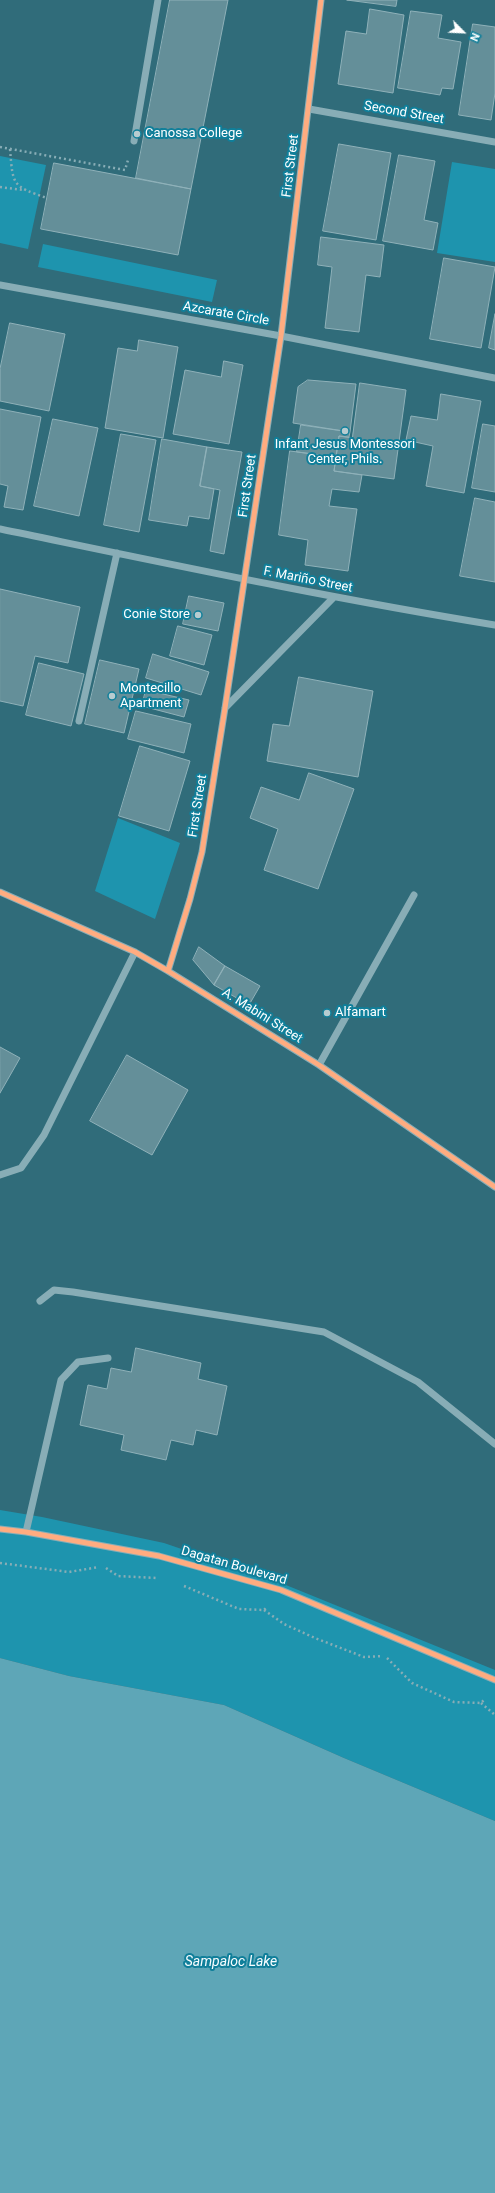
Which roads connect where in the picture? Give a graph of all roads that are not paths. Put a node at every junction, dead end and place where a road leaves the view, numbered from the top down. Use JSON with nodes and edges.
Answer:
{"nodes":[{"id":1,"x":158,"y":0,"type":"edge"},
{"id":2,"x":321,"y":0,"type":"edge"},
{"id":3,"x":309,"y":109,"type":"junction"},
{"id":4,"x":134,"y":141,"type":"road end"},
{"id":5,"x":495,"y":142,"type":"edge"},
{"id":6,"x":0,"y":285,"type":"edge"},
{"id":7,"x":281,"y":336,"type":"junction"},
{"id":8,"x":495,"y":378,"type":"edge"},
{"id":9,"x":0,"y":529,"type":"edge"},
{"id":10,"x":117,"y":553,"type":"junction"},
{"id":11,"x":245,"y":580,"type":"junction"},
{"id":12,"x":334,"y":598,"type":"junction"},
{"id":13,"x":495,"y":625,"type":"edge"},
{"id":14,"x":225,"y":708,"type":"junction"},
{"id":15,"x":79,"y":721,"type":"dead end"},
{"id":16,"x":0,"y":892,"type":"edge"},
{"id":17,"x":414,"y":895,"type":"dead end"},
{"id":18,"x":135,"y":952,"type":"junction"},
{"id":19,"x":168,"y":971,"type":"junction"},
{"id":20,"x":319,"y":1065,"type":"junction"},
{"id":21,"x":0,"y":1175,"type":"edge"},
{"id":22,"x":495,"y":1188,"type":"edge"},
{"id":23,"x":40,"y":1301,"type":"dead end"},
{"id":24,"x":108,"y":1358,"type":"dead end"},
{"id":25,"x":495,"y":1444,"type":"edge"},
{"id":26,"x":0,"y":1529,"type":"edge"},
{"id":27,"x":26,"y":1532,"type":"junction"},
{"id":28,"x":495,"y":1680,"type":"edge"}],
"edges":[{"from":1,"to":4,"type":"street"},
{"from":2,"to":3,"type":"street","name":"First Street"},
{"from":3,"to":5,"type":"street","name":"Second Street"},
{"from":3,"to":7,"type":"street","name":"First Street"},
{"from":6,"to":7,"type":"street","name":"Azcarate Circle"},
{"from":7,"to":8,"type":"street","name":"Azcarate Circle"},
{"from":7,"to":11,"type":"street","name":"First Street"},
{"from":9,"to":10,"type":"street","name":"F. Mariño Street"},
{"from":10,"to":11,"type":"street","name":"F. Mariño Street"},
{"from":10,"to":15,"type":"street"},
{"from":11,"to":12,"type":"street","name":"F. Mariño Street"},
{"from":11,"to":14,"type":"street","name":"First Street"},
{"from":12,"to":13,"type":"street","name":"F. Mariño Street"},
{"from":12,"to":14,"type":"street"},
{"from":14,"to":19,"type":"street","name":"First Street"},
{"from":16,"to":18,"type":"street","name":"A. Mabini Street"},
{"from":17,"to":20,"type":"street"},
{"from":18,"to":19,"type":"street","name":"A. Mabini Street"},
{"from":18,"to":21,"type":"street"},
{"from":19,"to":20,"type":"street","name":"A. Mabini Street"},
{"from":20,"to":22,"type":"street","name":"A. Mabini Street"},
{"from":23,"to":25,"type":"street"},
{"from":24,"to":27,"type":"street"},
{"from":26,"to":27,"type":"street","name":"Dagatan Boulevard"},
{"from":27,"to":28,"type":"street","name":"Dagatan Boulevard"}]}
